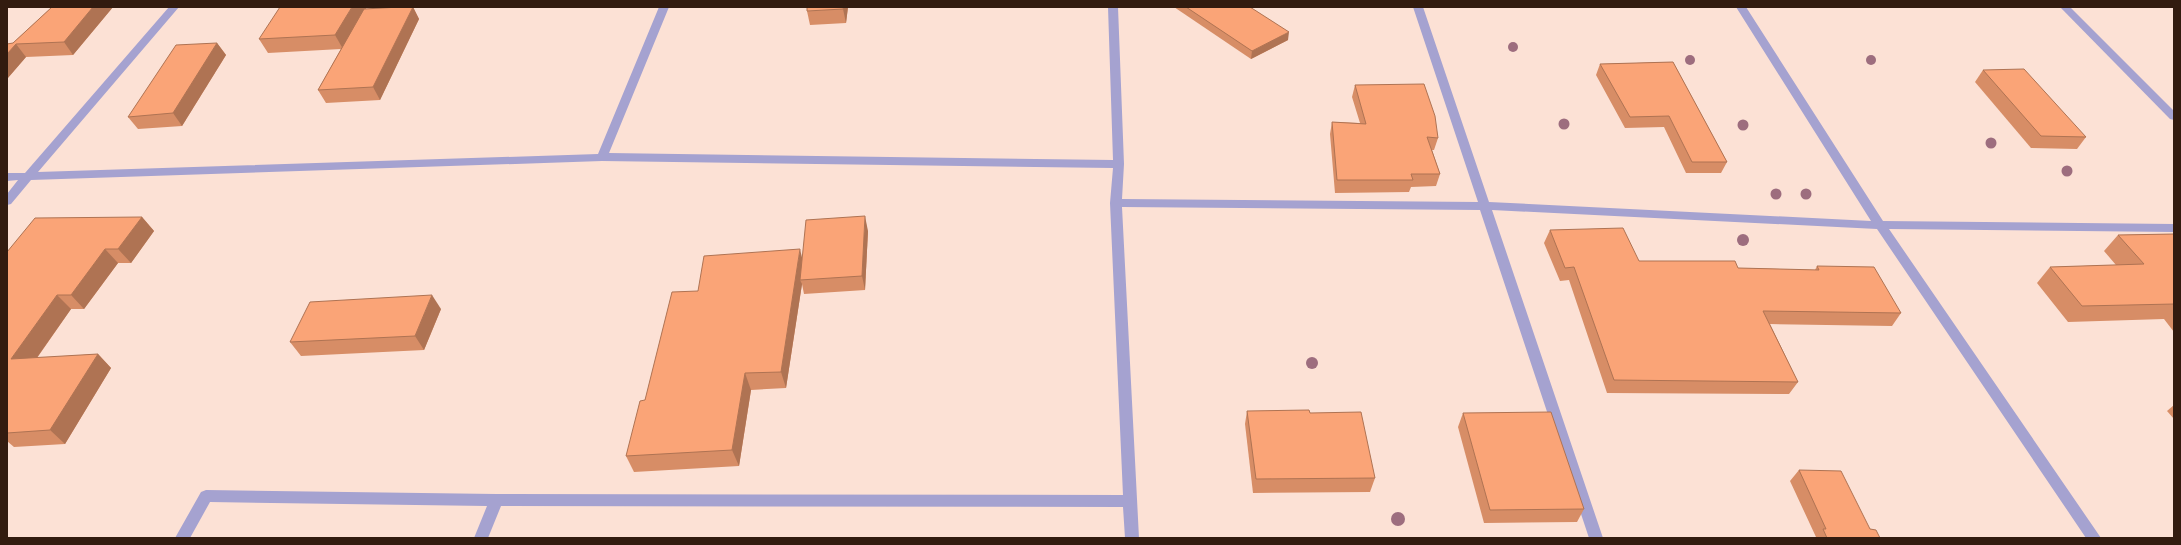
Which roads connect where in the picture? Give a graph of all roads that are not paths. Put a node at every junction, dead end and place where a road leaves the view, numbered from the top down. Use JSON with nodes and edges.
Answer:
{"nodes":[{"id":1,"x":174,"y":7,"type":"edge"},
{"id":2,"x":664,"y":7,"type":"edge"},
{"id":3,"x":1113,"y":7,"type":"edge"},
{"id":4,"x":1418,"y":7,"type":"edge"},
{"id":5,"x":1741,"y":7,"type":"edge"},
{"id":6,"x":2065,"y":7,"type":"edge"},
{"id":7,"x":2174,"y":117,"type":"edge"},
{"id":8,"x":602,"y":157,"type":"junction"},
{"id":9,"x":1119,"y":164,"type":"junction"},
{"id":10,"x":29,"y":176,"type":"junction"},
{"id":11,"x":7,"y":177,"type":"edge"},
{"id":12,"x":7,"y":201,"type":"edge"},
{"id":13,"x":1116,"y":203,"type":"junction"},
{"id":14,"x":1485,"y":206,"type":"junction"},
{"id":15,"x":1880,"y":225,"type":"junction"},
{"id":16,"x":2174,"y":228,"type":"edge"},
{"id":17,"x":496,"y":500,"type":"junction"},
{"id":18,"x":1131,"y":501,"type":"junction"},
{"id":19,"x":182,"y":538,"type":"edge"},
{"id":20,"x":481,"y":538,"type":"edge"},
{"id":21,"x":1132,"y":538,"type":"edge"},
{"id":22,"x":1596,"y":538,"type":"edge"},
{"id":23,"x":2094,"y":538,"type":"edge"}],
"edges":[{"from":1,"to":10,"type":"street"},
{"from":2,"to":8,"type":"street"},
{"from":3,"to":9,"type":"street"},
{"from":4,"to":14,"type":"street"},
{"from":5,"to":15,"type":"street"},
{"from":6,"to":7,"type":"street"},
{"from":8,"to":9,"type":"street"},
{"from":8,"to":10,"type":"street"},
{"from":9,"to":13,"type":"street"},
{"from":10,"to":11,"type":"street"},
{"from":10,"to":12,"type":"street"},
{"from":13,"to":14,"type":"street"},
{"from":13,"to":18,"type":"street"},
{"from":14,"to":15,"type":"street"},
{"from":14,"to":22,"type":"street"},
{"from":15,"to":16,"type":"street"},
{"from":15,"to":23,"type":"street"},
{"from":17,"to":18,"type":"street"},
{"from":17,"to":19,"type":"street"},
{"from":17,"to":20,"type":"street"},
{"from":18,"to":21,"type":"street"}]}
